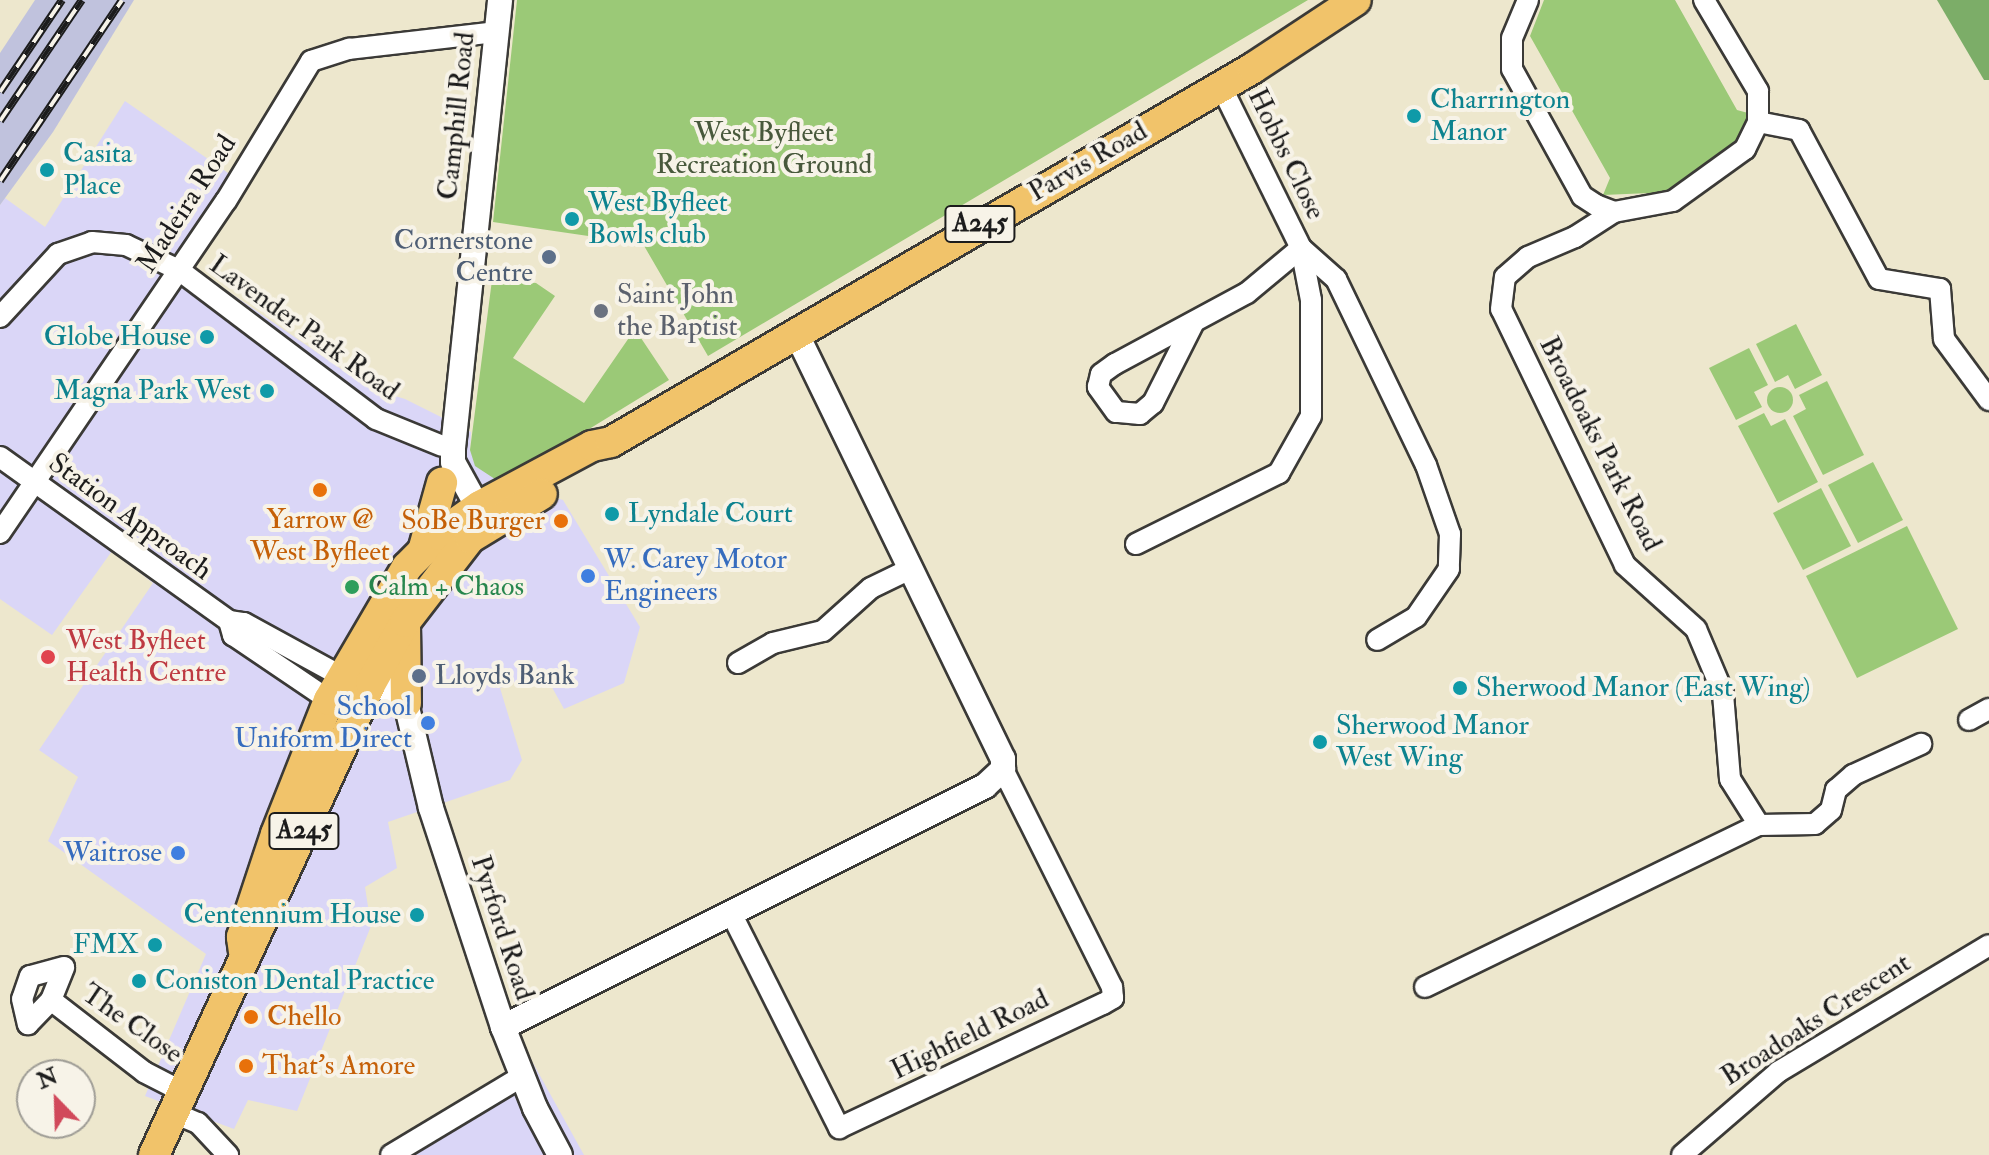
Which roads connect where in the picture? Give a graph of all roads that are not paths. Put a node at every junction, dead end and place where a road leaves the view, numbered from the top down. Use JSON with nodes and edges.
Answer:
{"nodes":[{"id":1,"x":500,"y":0,"type":"edge"},
{"id":2,"x":1356,"y":0,"type":"edge"},
{"id":3,"x":1528,"y":0,"type":"edge"},
{"id":4,"x":1704,"y":0,"type":"edge"},
{"id":5,"x":496,"y":32,"type":"junction"},
{"id":6,"x":1221,"y":86,"type":"junction"},
{"id":7,"x":1758,"y":122,"type":"junction"},
{"id":8,"x":1614,"y":212,"type":"junction"},
{"id":9,"x":1301,"y":248,"type":"junction"},
{"id":10,"x":179,"y":270,"type":"junction"},
{"id":11,"x":0,"y":317,"type":"edge"},
{"id":12,"x":1194,"y":322,"type":"junction"},
{"id":13,"x":796,"y":332,"type":"junction"},
{"id":14,"x":1989,"y":400,"type":"edge"},
{"id":15,"x":448,"y":438,"type":"junction"},
{"id":16,"x":0,"y":457,"type":"edge"},
{"id":17,"x":34,"y":483,"type":"junction"},
{"id":18,"x":442,"y":483,"type":"junction"},
{"id":19,"x":476,"y":522,"type":"junction"},
{"id":20,"x":0,"y":533,"type":"edge"},
{"id":21,"x":1136,"y":544,"type":"dead end"},
{"id":22,"x":423,"y":551,"type":"junction"},
{"id":23,"x":910,"y":569,"type":"junction"},
{"id":24,"x":405,"y":622,"type":"junction"},
{"id":25,"x":1377,"y":640,"type":"dead end"},
{"id":26,"x":738,"y":663,"type":"dead end"},
{"id":27,"x":335,"y":688,"type":"junction"},
{"id":28,"x":366,"y":695,"type":"junction"},
{"id":29,"x":407,"y":707,"type":"junction"},
{"id":30,"x":1989,"y":709,"type":"edge"},
{"id":31,"x":1969,"y":720,"type":"dead end"},
{"id":32,"x":1921,"y":744,"type":"dead end"},
{"id":33,"x":1003,"y":769,"type":"junction"},
{"id":34,"x":1759,"y":825,"type":"junction"},
{"id":35,"x":731,"y":913,"type":"junction"},
{"id":36,"x":1989,"y":945,"type":"edge"},
{"id":37,"x":244,"y":952,"type":"junction"},
{"id":38,"x":1425,"y":987,"type":"dead end"},
{"id":39,"x":51,"y":1000,"type":"dead end"},
{"id":40,"x":503,"y":1027,"type":"junction"},
{"id":41,"x":521,"y":1077,"type":"junction"},
{"id":42,"x":178,"y":1102,"type":"junction"},
{"id":43,"x":154,"y":1155,"type":"edge"},
{"id":44,"x":228,"y":1155,"type":"edge"},
{"id":45,"x":391,"y":1155,"type":"edge"},
{"id":46,"x":560,"y":1155,"type":"edge"},
{"id":47,"x":1682,"y":1155,"type":"edge"}],
"edges":[{"from":1,"to":5,"type":"street","name":"Camphill Road"},
{"from":2,"to":6,"type":"main road","name":"Parvis Road","number":"A245"},
{"from":3,"to":8,"type":"street"},
{"from":4,"to":7,"type":"street"},
{"from":5,"to":10,"type":"street","name":"Madeira Road"},
{"from":5,"to":15,"type":"street","name":"Camphill Road"},
{"from":6,"to":9,"type":"street","name":"Hobbs Close"},
{"from":6,"to":13,"type":"main road","name":"Parvis Road","number":"A245"},
{"from":7,"to":8,"type":"street","name":"Broadoaks Park Road"},
{"from":7,"to":14,"type":"street"},
{"from":8,"to":34,"type":"street","name":"Broadoaks Park Road"},
{"from":9,"to":12,"type":"street","name":"Hobbs Close"},
{"from":9,"to":21,"type":"street","name":"Hobbs Close"},
{"from":9,"to":25,"type":"street"},
{"from":10,"to":11,"type":"street"},
{"from":10,"to":15,"type":"street","name":"Lavender Park Road"},
{"from":10,"to":17,"type":"street","name":"Madeira Road"},
{"from":12,"to":12,"type":"street","name":"Hobbs Close"},
{"from":13,"to":19,"type":"main road","name":"Parvis Road","number":"A245"},
{"from":13,"to":23,"type":"street","name":"Highfield Road"},
{"from":15,"to":18,"type":"street","name":"Camphill Road"},
{"from":15,"to":19,"type":"street","name":"Camphill Road"},
{"from":16,"to":17,"type":"street","name":"Station Approach"},
{"from":17,"to":20,"type":"street","name":"Madeira Road"},
{"from":17,"to":27,"type":"street","name":"Station Approach"},
{"from":18,"to":19,"type":"street"},
{"from":18,"to":22,"type":"main road"},
{"from":19,"to":22,"type":"main road","number":"A245"},
{"from":19,"to":24,"type":"main road","number":"A245"},
{"from":22,"to":27,"type":"main road","number":"A245"},
{"from":23,"to":26,"type":"street"},
{"from":23,"to":33,"type":"street","name":"Highfield Road"},
{"from":24,"to":28,"type":"main road","number":"A245"},
{"from":24,"to":29,"type":"main road"},
{"from":27,"to":28,"type":"street"},
{"from":27,"to":37,"type":"main road","number":"A245"},
{"from":28,"to":29,"type":"street"},
{"from":28,"to":37,"type":"main road","number":"A245"},
{"from":29,"to":40,"type":"street","name":"Pyrford Road"},
{"from":30,"to":31,"type":"street"},
{"from":32,"to":34,"type":"street"},
{"from":33,"to":35,"type":"street"},
{"from":33,"to":35,"type":"street","name":"Highfield Road"},
{"from":34,"to":38,"type":"street"},
{"from":35,"to":40,"type":"street"},
{"from":36,"to":47,"type":"street","name":"Broadoaks Crescent"},
{"from":37,"to":42,"type":"main road","number":"A245"},
{"from":39,"to":42,"type":"street","name":"The Close"},
{"from":40,"to":41,"type":"street","name":"Pyrford Road"},
{"from":41,"to":45,"type":"street"},
{"from":41,"to":46,"type":"street","name":"Pyrford Road"},
{"from":42,"to":43,"type":"main road","number":"A245"},
{"from":42,"to":44,"type":"street","name":"The Close"}]}
